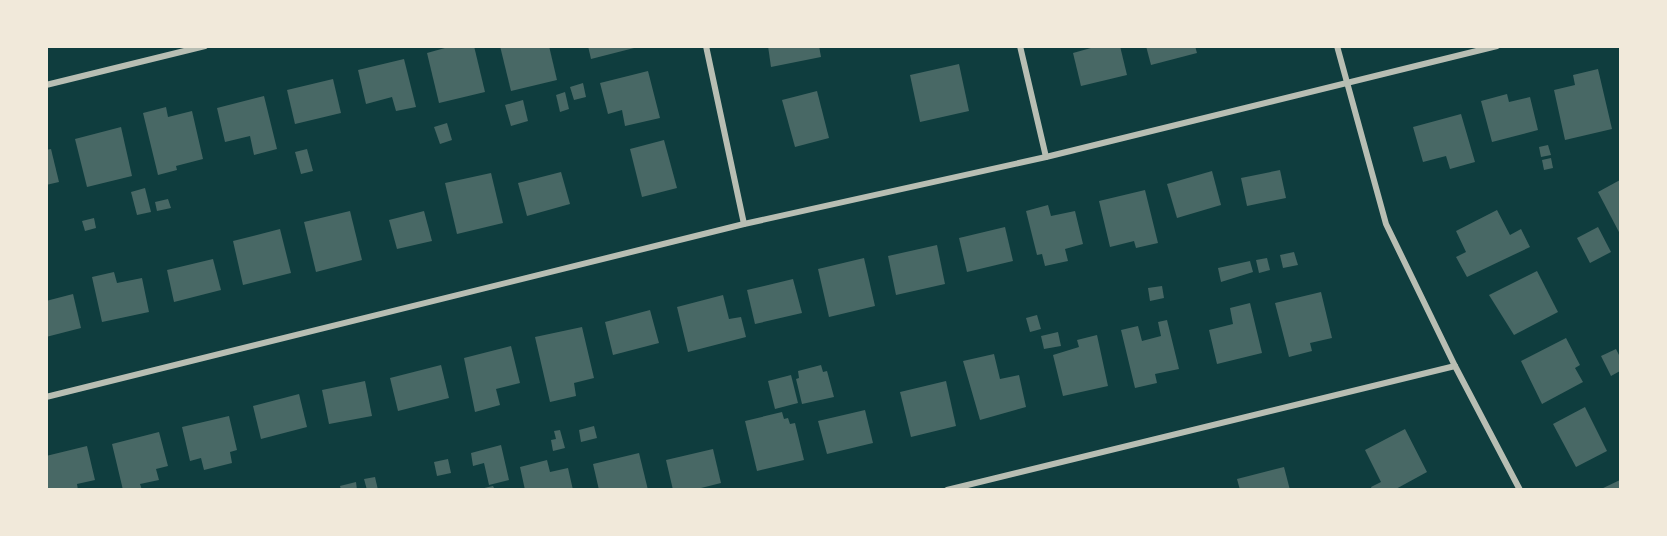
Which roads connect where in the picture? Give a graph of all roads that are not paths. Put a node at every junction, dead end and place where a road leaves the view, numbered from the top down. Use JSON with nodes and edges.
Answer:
{"nodes":[{"id":1,"x":205,"y":46,"type":"edge"},
{"id":2,"x":706,"y":46,"type":"edge"},
{"id":3,"x":1020,"y":46,"type":"edge"},
{"id":4,"x":1337,"y":46,"type":"edge"},
{"id":5,"x":1497,"y":46,"type":"edge"},
{"id":6,"x":1346,"y":84,"type":"junction"},
{"id":7,"x":46,"y":85,"type":"edge"},
{"id":8,"x":1046,"y":157,"type":"junction"},
{"id":9,"x":744,"y":224,"type":"junction"},
{"id":10,"x":1455,"y":366,"type":"junction"},
{"id":11,"x":46,"y":397,"type":"edge"},
{"id":12,"x":947,"y":489,"type":"edge"},
{"id":13,"x":1520,"y":489,"type":"edge"}],
"edges":[{"from":1,"to":7,"type":"street"},
{"from":2,"to":9,"type":"street"},
{"from":3,"to":8,"type":"street"},
{"from":4,"to":6,"type":"street"},
{"from":5,"to":6,"type":"street"},
{"from":6,"to":8,"type":"street"},
{"from":6,"to":10,"type":"street"},
{"from":8,"to":9,"type":"street"},
{"from":9,"to":11,"type":"street"},
{"from":10,"to":12,"type":"street"},
{"from":10,"to":13,"type":"street"}]}
